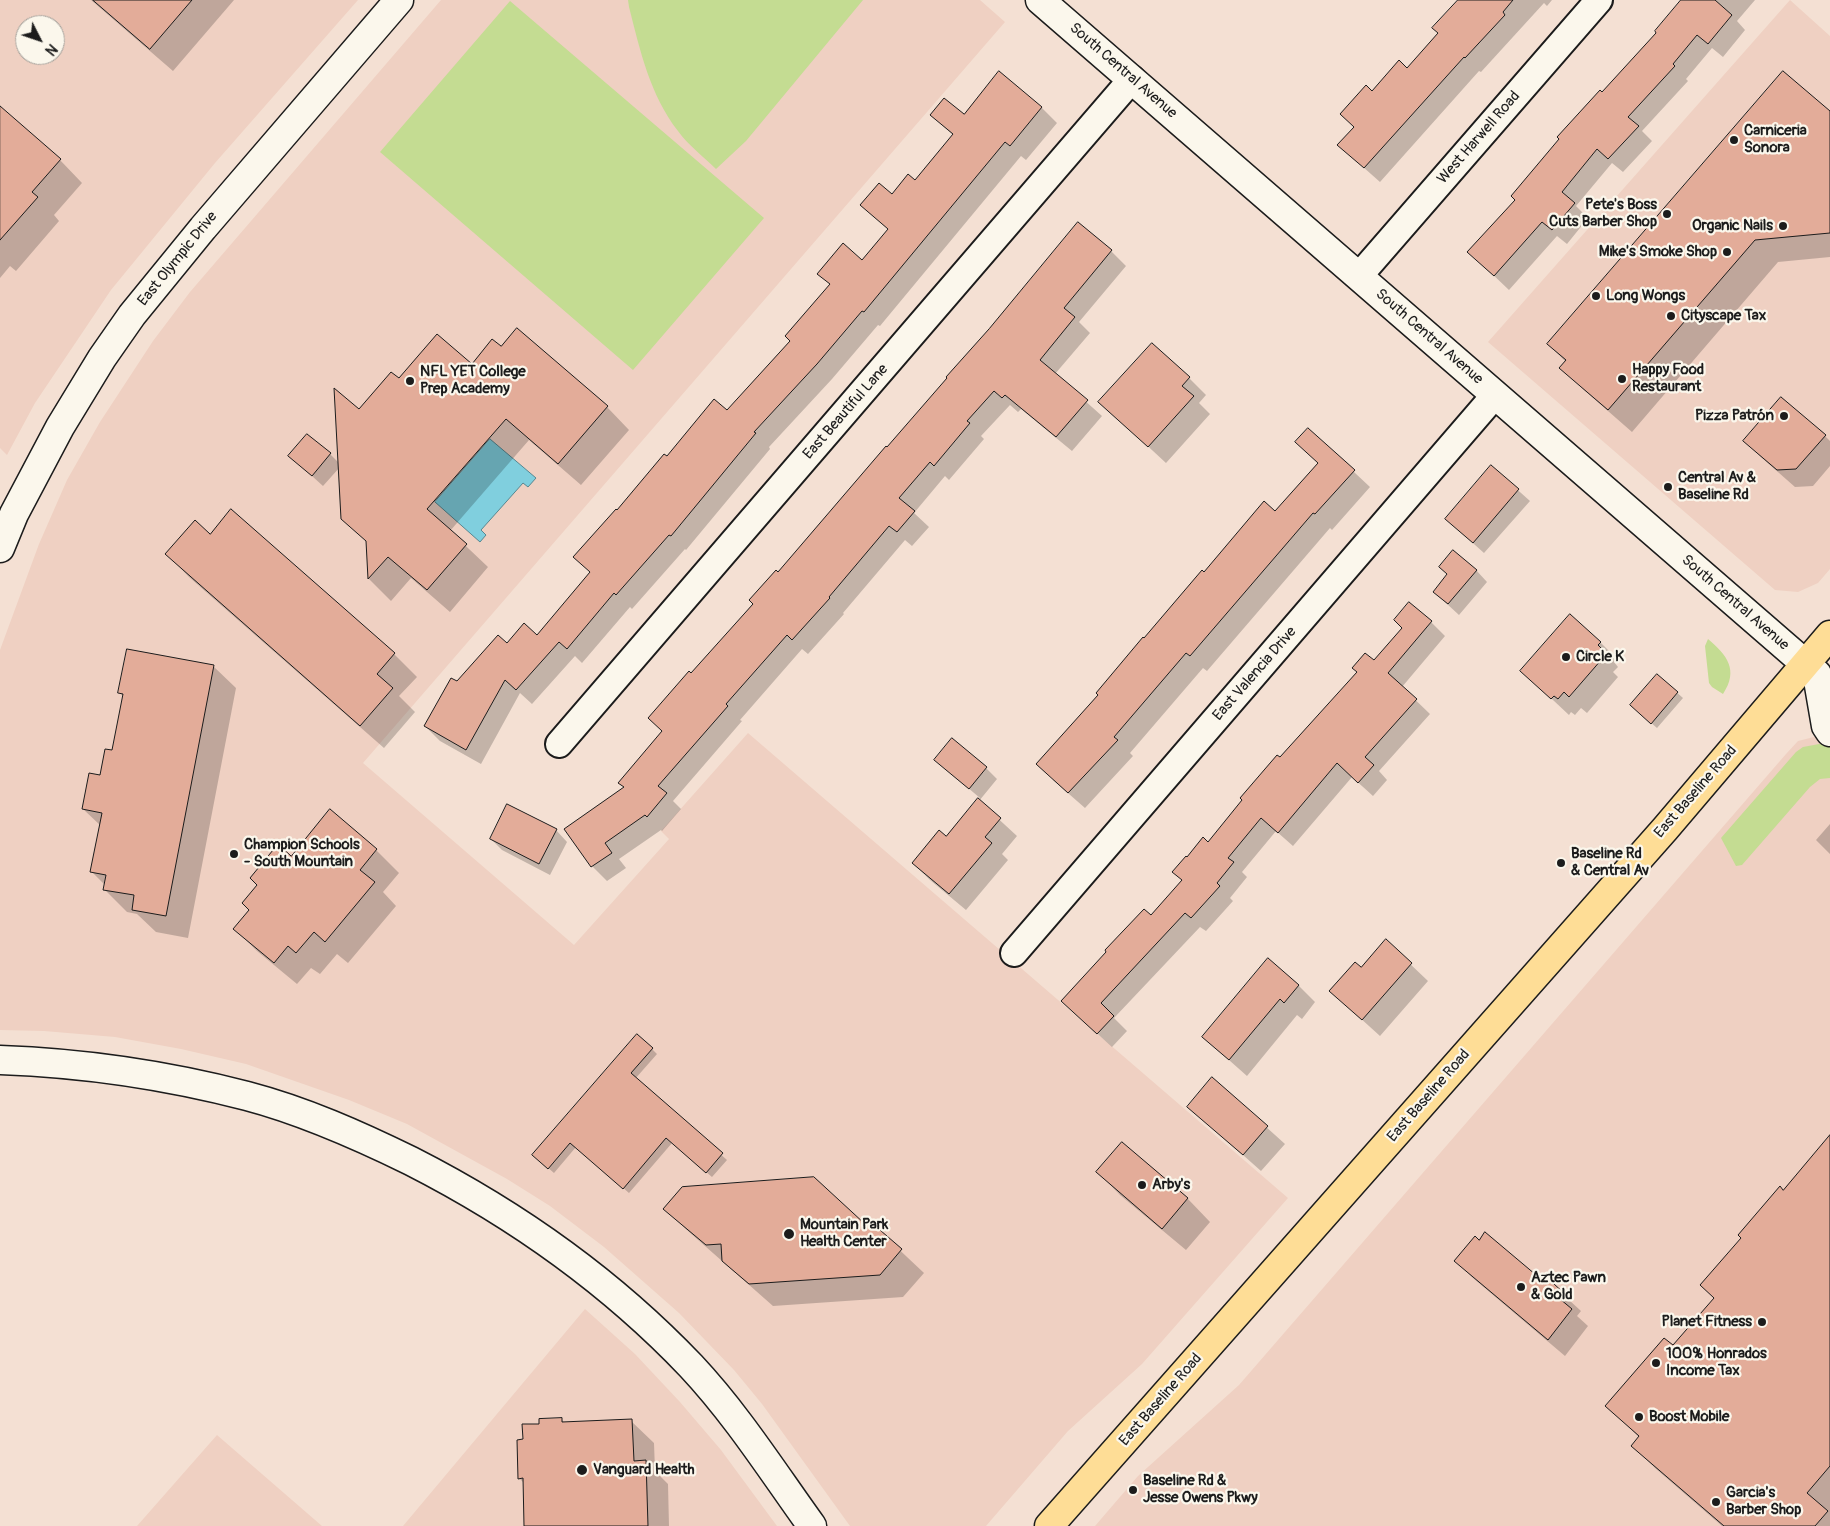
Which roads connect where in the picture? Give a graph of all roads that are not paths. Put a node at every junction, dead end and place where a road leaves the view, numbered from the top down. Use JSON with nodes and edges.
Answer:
{"nodes":[{"id":1,"x":399,"y":0,"type":"edge"},
{"id":2,"x":1040,"y":0,"type":"edge"},
{"id":3,"x":1598,"y":0,"type":"edge"},
{"id":4,"x":1132,"y":79,"type":"junction"},
{"id":5,"x":1359,"y":276,"type":"junction"},
{"id":6,"x":1495,"y":394,"type":"junction"},
{"id":7,"x":0,"y":548,"type":"edge"},
{"id":8,"x":1830,"y":635,"type":"edge"},
{"id":9,"x":1818,"y":670,"type":"edge"},
{"id":10,"x":1830,"y":732,"type":"edge"},
{"id":11,"x":559,"y":744,"type":"dead end"},
{"id":12,"x":1014,"y":953,"type":"dead end"},
{"id":13,"x":0,"y":1060,"type":"edge"},
{"id":14,"x":812,"y":1526,"type":"edge"},
{"id":15,"x":1050,"y":1526,"type":"edge"}],
"edges":[{"from":1,"to":7,"type":"street","name":"East Olympic Drive"},
{"from":2,"to":4,"type":"street","name":"South Central Avenue"},
{"from":3,"to":5,"type":"street","name":"West Harwell Road"},
{"from":4,"to":5,"type":"street","name":"South Central Avenue"},
{"from":4,"to":11,"type":"street","name":"East Beautiful Lane"},
{"from":5,"to":6,"type":"street","name":"South Central Avenue"},
{"from":6,"to":9,"type":"street","name":"South Central Avenue"},
{"from":6,"to":12,"type":"street","name":"East Valencia Drive"},
{"from":8,"to":9,"type":"main road","name":"East Baseline Road"},
{"from":9,"to":10,"type":"street"},
{"from":9,"to":15,"type":"main road","name":"East Baseline Road"},
{"from":13,"to":14,"type":"street"}]}
